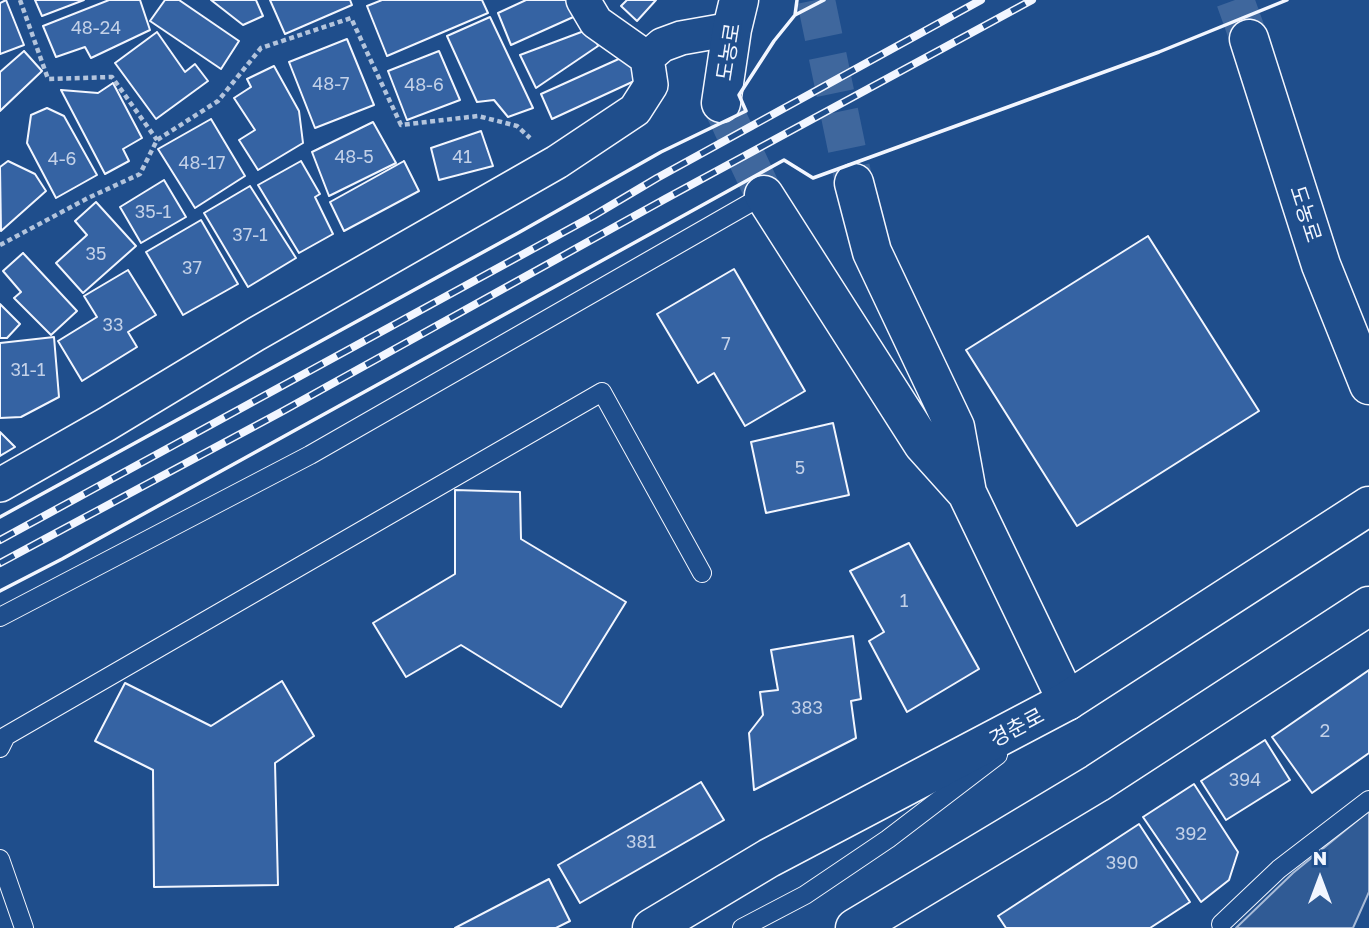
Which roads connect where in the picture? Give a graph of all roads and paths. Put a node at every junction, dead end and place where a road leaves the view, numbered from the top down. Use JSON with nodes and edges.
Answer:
{"nodes":[{"id":1,"x":20,"y":0,"type":"edge"},
{"id":2,"x":583,"y":0,"type":"edge"},
{"id":3,"x":735,"y":15,"type":"edge"},
{"id":4,"x":1249,"y":39,"type":"tunnel mouth"},
{"id":5,"x":647,"y":58,"type":"junction"},
{"id":6,"x":721,"y":103,"type":"tunnel mouth"},
{"id":7,"x":157,"y":140,"type":"junction"},
{"id":8,"x":557,"y":162,"type":"junction"},
{"id":9,"x":854,"y":183,"type":"tunnel mouth"},
{"id":10,"x":764,"y":195,"type":"joint"},
{"id":11,"x":0,"y":245,"type":"edge"},
{"id":12,"x":1369,"y":385,"type":"edge"},
{"id":13,"x":0,"y":485,"type":"edge"},
{"id":14,"x":967,"y":493,"type":"junction"},
{"id":15,"x":1369,"y":506,"type":"edge"},
{"id":16,"x":702,"y":573,"type":"dead end"},
{"id":17,"x":1360,"y":612,"type":"edge"},
{"id":18,"x":0,"y":617,"type":"edge"},
{"id":19,"x":1067,"y":701,"type":"junction"},
{"id":20,"x":0,"y":748,"type":"edge"},
{"id":21,"x":1369,"y":800,"type":"edge"},
{"id":22,"x":0,"y":859,"type":"edge"},
{"id":23,"x":1221,"y":924,"type":"dead end"},
{"id":24,"x":24,"y":928,"type":"edge"},
{"id":25,"x":652,"y":928,"type":"edge"},
{"id":26,"x":742,"y":928,"type":"edge"},
{"id":27,"x":855,"y":928,"type":"edge"}],
"edges":[{"from":1,"to":7,"type":"path"},
{"from":2,"to":5,"type":"street"},
{"from":3,"to":5,"type":"street"},
{"from":3,"to":6,"type":"main road","name":"도농로"},
{"from":4,"to":12,"type":"main road","name":"도농로"},
{"from":5,"to":8,"type":"street"},
{"from":7,"to":8,"type":"path"},
{"from":7,"to":11,"type":"path"},
{"from":8,"to":13,"type":"street"},
{"from":9,"to":14,"type":"main road"},
{"from":10,"to":14,"type":"main road"},
{"from":10,"to":18,"type":"lane"},
{"from":14,"to":19,"type":"main road"},
{"from":15,"to":19,"type":"main road","name":"경춘로"},
{"from":16,"to":20,"type":"lane"},
{"from":17,"to":27,"type":"main road"},
{"from":19,"to":25,"type":"main road","name":"경춘로"},
{"from":19,"to":26,"type":"lane"},
{"from":21,"to":23,"type":"lane"},
{"from":22,"to":24,"type":"lane"}]}
